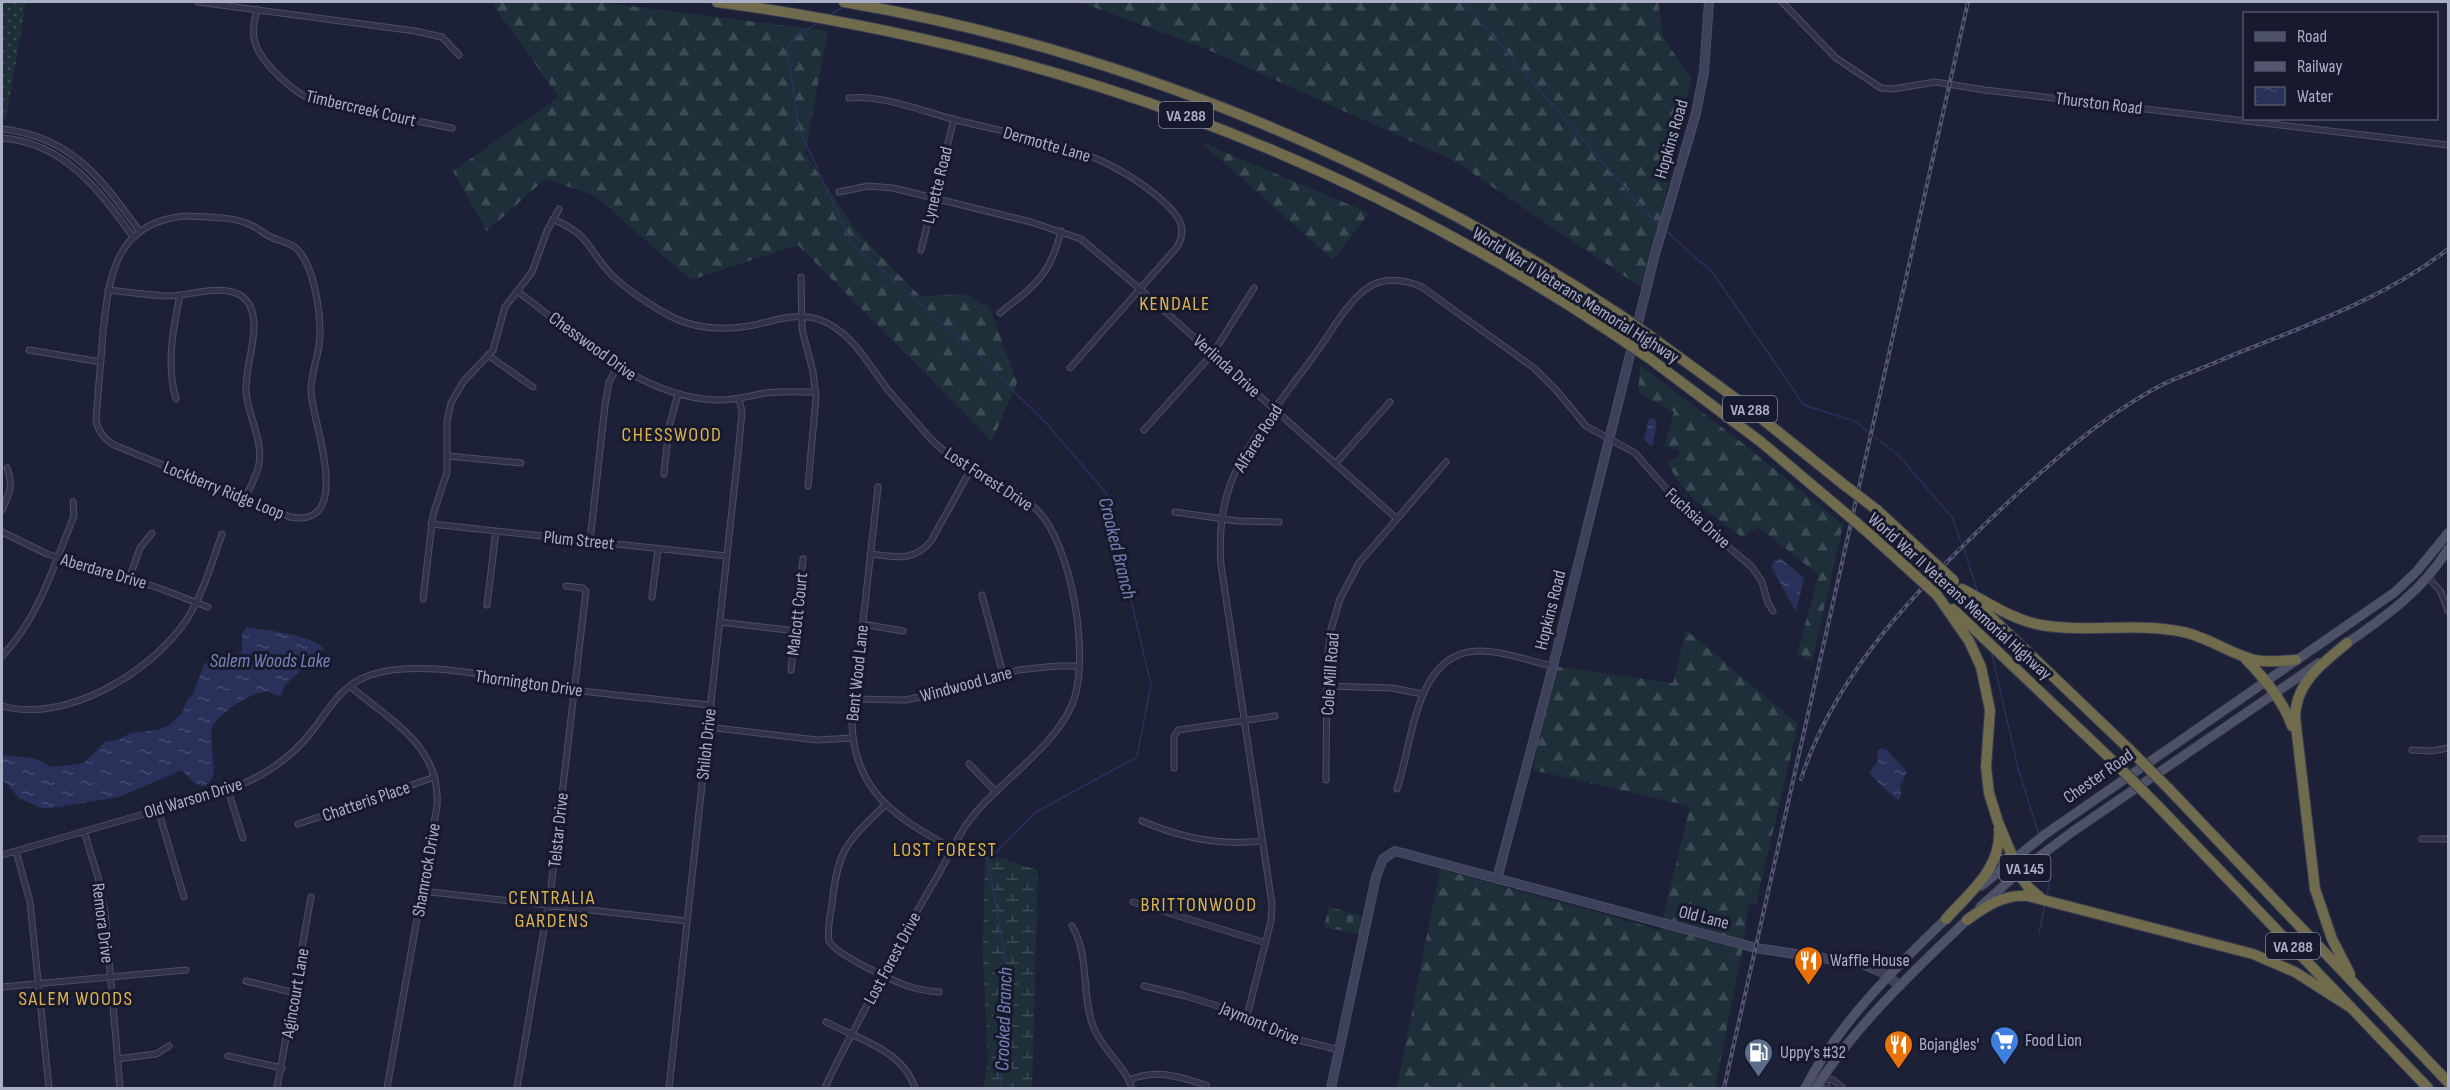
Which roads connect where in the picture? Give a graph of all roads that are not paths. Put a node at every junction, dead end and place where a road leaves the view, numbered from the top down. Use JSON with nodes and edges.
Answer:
{"nodes":[{"id":1,"x":198,"y":2,"type":"edge"},
{"id":2,"x":717,"y":2,"type":"edge"},
{"id":3,"x":844,"y":2,"type":"edge"},
{"id":4,"x":1709,"y":2,"type":"edge"},
{"id":5,"x":1782,"y":2,"type":"edge"},
{"id":6,"x":257,"y":9,"type":"junction"},
{"id":7,"x":459,"y":55,"type":"dead end"},
{"id":8,"x":849,"y":98,"type":"dead end"},
{"id":9,"x":954,"y":119,"type":"junction"},
{"id":10,"x":452,"y":128,"type":"dead end"},
{"id":11,"x":2,"y":129,"type":"edge"},
{"id":12,"x":2,"y":138,"type":"edge"},
{"id":13,"x":2448,"y":145,"type":"edge"},
{"id":14,"x":96,"y":175,"type":"junction"},
{"id":15,"x":90,"y":181,"type":"junction"},
{"id":16,"x":838,"y":192,"type":"dead end"},
{"id":17,"x":934,"y":198,"type":"junction"},
{"id":18,"x":559,"y":209,"type":"dead end"},
{"id":19,"x":553,"y":219,"type":"junction"},
{"id":20,"x":1061,"y":231,"type":"junction"},
{"id":21,"x":140,"y":232,"type":"junction"},
{"id":22,"x":133,"y":237,"type":"junction"},
{"id":23,"x":921,"y":250,"type":"dead end"},
{"id":24,"x":801,"y":277,"type":"dead end"},
{"id":25,"x":1254,"y":288,"type":"dead end"},
{"id":26,"x":1140,"y":289,"type":"junction"},
{"id":27,"x":108,"y":290,"type":"junction"},
{"id":28,"x":517,"y":291,"type":"junction"},
{"id":29,"x":180,"y":296,"type":"junction"},
{"id":30,"x":1000,"y":313,"type":"dead end"},
{"id":31,"x":801,"y":316,"type":"junction"},
{"id":32,"x":29,"y":350,"type":"dead end"},
{"id":33,"x":1213,"y":353,"type":"junction"},
{"id":34,"x":489,"y":356,"type":"junction"},
{"id":35,"x":101,"y":362,"type":"junction"},
{"id":36,"x":618,"y":366,"type":"junction"},
{"id":37,"x":1070,"y":368,"type":"dead end"},
{"id":38,"x":533,"y":387,"type":"dead end"},
{"id":39,"x":816,"y":392,"type":"junction"},
{"id":40,"x":678,"y":394,"type":"junction"},
{"id":41,"x":176,"y":399,"type":"dead end"},
{"id":42,"x":739,"y":399,"type":"junction"},
{"id":43,"x":1390,"y":402,"type":"dead end"},
{"id":44,"x":1275,"y":410,"type":"junction"},
{"id":45,"x":1144,"y":430,"type":"dead end"},
{"id":46,"x":1608,"y":438,"type":"junction"},
{"id":47,"x":448,"y":456,"type":"junction"},
{"id":48,"x":1446,"y":462,"type":"dead end"},
{"id":49,"x":521,"y":463,"type":"dead end"},
{"id":50,"x":1335,"y":464,"type":"junction"},
{"id":51,"x":7,"y":468,"type":"dead end"},
{"id":52,"x":971,"y":469,"type":"junction"},
{"id":53,"x":664,"y":474,"type":"dead end"},
{"id":54,"x":808,"y":486,"type":"dead end"},
{"id":55,"x":878,"y":487,"type":"dead end"},
{"id":56,"x":245,"y":498,"type":"junction"},
{"id":57,"x":73,"y":502,"type":"dead end"},
{"id":58,"x":2,"y":510,"type":"edge"},
{"id":59,"x":1175,"y":512,"type":"dead end"},
{"id":60,"x":1396,"y":518,"type":"junction"},
{"id":61,"x":1222,"y":519,"type":"junction"},
{"id":62,"x":1279,"y":522,"type":"dead end"},
{"id":63,"x":431,"y":524,"type":"junction"},
{"id":64,"x":496,"y":531,"type":"junction"},
{"id":65,"x":2,"y":532,"type":"edge"},
{"id":66,"x":152,"y":533,"type":"dead end"},
{"id":67,"x":2448,"y":533,"type":"edge"},
{"id":68,"x":222,"y":534,"type":"dead end"},
{"id":69,"x":590,"y":541,"type":"junction"},
{"id":70,"x":658,"y":549,"type":"junction"},
{"id":71,"x":2448,"y":549,"type":"edge"},
{"id":72,"x":870,"y":554,"type":"junction"},
{"id":73,"x":727,"y":556,"type":"junction"},
{"id":74,"x":57,"y":558,"type":"junction"},
{"id":75,"x":803,"y":559,"type":"dead end"},
{"id":76,"x":2428,"y":577,"type":"junction"},
{"id":77,"x":129,"y":579,"type":"junction"},
{"id":78,"x":1958,"y":585,"type":"junction"},
{"id":79,"x":566,"y":586,"type":"dead end"},
{"id":80,"x":982,"y":595,"type":"dead end"},
{"id":81,"x":1937,"y":595,"type":"junction"},
{"id":82,"x":652,"y":597,"type":"dead end"},
{"id":83,"x":423,"y":599,"type":"dead end"},
{"id":84,"x":196,"y":602,"type":"junction"},
{"id":85,"x":488,"y":605,"type":"dead end"},
{"id":86,"x":208,"y":607,"type":"dead end"},
{"id":87,"x":1773,"y":611,"type":"dead end"},
{"id":88,"x":2448,"y":611,"type":"edge"},
{"id":89,"x":720,"y":622,"type":"junction"},
{"id":90,"x":862,"y":624,"type":"junction"},
{"id":91,"x":796,"y":631,"type":"junction"},
{"id":92,"x":903,"y":631,"type":"dead end"},
{"id":93,"x":2347,"y":644,"type":"junction"},
{"id":94,"x":2240,"y":654,"type":"junction"},
{"id":95,"x":2,"y":656,"type":"edge"},
{"id":96,"x":2296,"y":660,"type":"junction"},
{"id":97,"x":1078,"y":666,"type":"junction"},
{"id":98,"x":1553,"y":666,"type":"junction"},
{"id":99,"x":791,"y":670,"type":"dead end"},
{"id":100,"x":1003,"y":674,"type":"junction"},
{"id":101,"x":2265,"y":681,"type":"junction"},
{"id":102,"x":350,"y":686,"type":"junction"},
{"id":103,"x":1327,"y":686,"type":"junction"},
{"id":104,"x":573,"y":690,"type":"junction"},
{"id":105,"x":1423,"y":694,"type":"junction"},
{"id":106,"x":2274,"y":694,"type":"junction"},
{"id":107,"x":854,"y":699,"type":"junction"},
{"id":108,"x":711,"y":705,"type":"junction"},
{"id":109,"x":2,"y":706,"type":"edge"},
{"id":110,"x":1275,"y":716,"type":"dead end"},
{"id":111,"x":1245,"y":721,"type":"junction"},
{"id":112,"x":708,"y":727,"type":"junction"},
{"id":113,"x":852,"y":738,"type":"junction"},
{"id":114,"x":2297,"y":740,"type":"junction"},
{"id":115,"x":2448,"y":748,"type":"edge"},
{"id":116,"x":2412,"y":750,"type":"dead end"},
{"id":117,"x":969,"y":764,"type":"dead end"},
{"id":118,"x":1174,"y":768,"type":"dead end"},
{"id":119,"x":435,"y":777,"type":"junction"},
{"id":120,"x":1326,"y":780,"type":"dead end"},
{"id":121,"x":1398,"y":789,"type":"dead end"},
{"id":122,"x":228,"y":790,"type":"junction"},
{"id":123,"x":996,"y":792,"type":"junction"},
{"id":124,"x":885,"y":805,"type":"junction"},
{"id":125,"x":158,"y":810,"type":"junction"},
{"id":126,"x":1142,"y":821,"type":"dead end"},
{"id":127,"x":1998,"y":822,"type":"junction"},
{"id":128,"x":298,"y":825,"type":"dead end"},
{"id":129,"x":84,"y":831,"type":"junction"},
{"id":130,"x":243,"y":838,"type":"dead end"},
{"id":131,"x":2422,"y":839,"type":"dead end"},
{"id":132,"x":2448,"y":839,"type":"edge"},
{"id":133,"x":1262,"y":841,"type":"junction"},
{"id":134,"x":952,"y":849,"type":"junction"},
{"id":135,"x":16,"y":851,"type":"junction"},
{"id":136,"x":2,"y":855,"type":"edge"},
{"id":137,"x":2013,"y":858,"type":"junction"},
{"id":138,"x":2019,"y":872,"type":"junction"},
{"id":139,"x":1497,"y":879,"type":"junction"},
{"id":140,"x":422,"y":891,"type":"junction"},
{"id":141,"x":184,"y":897,"type":"dead end"},
{"id":142,"x":311,"y":897,"type":"dead end"},
{"id":143,"x":2046,"y":900,"type":"junction"},
{"id":144,"x":1134,"y":902,"type":"dead end"},
{"id":145,"x":548,"y":905,"type":"junction"},
{"id":146,"x":1946,"y":919,"type":"junction"},
{"id":147,"x":1967,"y":920,"type":"junction"},
{"id":148,"x":687,"y":921,"type":"junction"},
{"id":149,"x":1072,"y":926,"type":"dead end"},
{"id":150,"x":1266,"y":942,"type":"junction"},
{"id":151,"x":186,"y":970,"type":"dead end"},
{"id":152,"x":882,"y":975,"type":"junction"},
{"id":153,"x":1889,"y":977,"type":"junction"},
{"id":154,"x":110,"y":978,"type":"junction"},
{"id":155,"x":246,"y":981,"type":"dead end"},
{"id":156,"x":38,"y":985,"type":"junction"},
{"id":157,"x":1144,"y":986,"type":"dead end"},
{"id":158,"x":1900,"y":986,"type":"junction"},
{"id":159,"x":2,"y":987,"type":"edge"},
{"id":160,"x":2362,"y":991,"type":"junction"},
{"id":161,"x":939,"y":992,"type":"dead end"},
{"id":162,"x":295,"y":993,"type":"junction"},
{"id":163,"x":2350,"y":1007,"type":"junction"},
{"id":164,"x":1247,"y":1016,"type":"junction"},
{"id":165,"x":826,"y":1022,"type":"dead end"},
{"id":166,"x":852,"y":1035,"type":"junction"},
{"id":167,"x":169,"y":1046,"type":"dead end"},
{"id":168,"x":1340,"y":1050,"type":"junction"},
{"id":169,"x":228,"y":1056,"type":"dead end"},
{"id":170,"x":117,"y":1059,"type":"junction"},
{"id":171,"x":282,"y":1068,"type":"junction"},
{"id":172,"x":1815,"y":1071,"type":"junction"},
{"id":173,"x":1823,"y":1078,"type":"junction"},
{"id":174,"x":1129,"y":1080,"type":"junction"},
{"id":175,"x":2448,"y":1082,"type":"edge"},
{"id":176,"x":1206,"y":1085,"type":"dead end"},
{"id":177,"x":49,"y":1089,"type":"edge"},
{"id":178,"x":120,"y":1089,"type":"edge"},
{"id":179,"x":277,"y":1089,"type":"edge"},
{"id":180,"x":387,"y":1089,"type":"edge"},
{"id":181,"x":517,"y":1089,"type":"edge"},
{"id":182,"x":669,"y":1089,"type":"edge"},
{"id":183,"x":825,"y":1089,"type":"edge"},
{"id":184,"x":915,"y":1089,"type":"edge"},
{"id":185,"x":1132,"y":1089,"type":"edge"},
{"id":186,"x":1331,"y":1089,"type":"edge"},
{"id":187,"x":1804,"y":1089,"type":"edge"},
{"id":188,"x":1816,"y":1089,"type":"edge"},
{"id":189,"x":1828,"y":1089,"type":"edge"},
{"id":190,"x":1842,"y":1089,"type":"edge"},
{"id":191,"x":2428,"y":1089,"type":"edge"}],
"edges":[{"from":1,"to":6,"type":"street"},
{"from":2,"to":81,"type":"highway","name":"World War II Veterans Memorial Highway","number":"VA 288","bridge":true},
{"from":3,"to":78,"type":"highway","name":"World War II Veterans Memorial Highway","number":"VA 288","bridge":true},
{"from":4,"to":46,"type":"main road","name":"Hopkins Road"},
{"from":5,"to":13,"type":"street","name":"Thurston Road"},
{"from":6,"to":7,"type":"street"},
{"from":6,"to":10,"type":"street","name":"Timbercreek Court"},
{"from":8,"to":9,"type":"street","name":"Dermotte Lane"},
{"from":9,"to":17,"type":"street","name":"Lynette Road"},
{"from":9,"to":26,"type":"street","name":"Dermotte Lane"},
{"from":11,"to":14,"type":"street"},
{"from":12,"to":15,"type":"street"},
{"from":14,"to":15,"type":"street"},
{"from":14,"to":21,"type":"street"},
{"from":15,"to":22,"type":"street"},
{"from":16,"to":17,"type":"street","name":"Verlinda Drive"},
{"from":17,"to":20,"type":"street","name":"Verlinda Drive"},
{"from":17,"to":23,"type":"street","name":"Lynette Road"},
{"from":18,"to":19,"type":"street"},
{"from":19,"to":28,"type":"street"},
{"from":19,"to":31,"type":"street","name":"Lost Forest Drive"},
{"from":20,"to":26,"type":"street","name":"Verlinda Drive"},
{"from":20,"to":30,"type":"street"},
{"from":21,"to":22,"type":"street","name":"Lockberry Ridge Loop"},
{"from":21,"to":56,"type":"street","name":"Lockberry Ridge Loop"},
{"from":22,"to":27,"type":"street","name":"Lockberry Ridge Loop"},
{"from":24,"to":31,"type":"street"},
{"from":25,"to":33,"type":"street"},
{"from":26,"to":33,"type":"street","name":"Verlinda Drive"},
{"from":26,"to":37,"type":"street","name":"Dermotte Lane"},
{"from":27,"to":29,"type":"street"},
{"from":27,"to":35,"type":"street","name":"Lockberry Ridge Loop"},
{"from":28,"to":34,"type":"street"},
{"from":28,"to":36,"type":"street","name":"Chesswood Drive"},
{"from":29,"to":41,"type":"street"},
{"from":29,"to":56,"type":"street"},
{"from":31,"to":39,"type":"street"},
{"from":31,"to":52,"type":"street","name":"Lost Forest Drive"},
{"from":32,"to":35,"type":"street"},
{"from":33,"to":44,"type":"street","name":"Verlinda Drive"},
{"from":33,"to":45,"type":"street"},
{"from":34,"to":38,"type":"street"},
{"from":34,"to":47,"type":"street"},
{"from":35,"to":56,"type":"street","name":"Lockberry Ridge Loop"},
{"from":36,"to":40,"type":"street","name":"Chesswood Drive"},
{"from":36,"to":69,"type":"street"},
{"from":39,"to":42,"type":"street","name":"Chesswood Drive"},
{"from":39,"to":54,"type":"street"},
{"from":40,"to":42,"type":"street","name":"Chesswood Drive"},
{"from":40,"to":53,"type":"street"},
{"from":42,"to":73,"type":"street","name":"Shiloh Drive"},
{"from":43,"to":50,"type":"street"},
{"from":44,"to":46,"type":"street","name":"Alfaree Road"},
{"from":44,"to":50,"type":"street","name":"Verlinda Drive"},
{"from":44,"to":61,"type":"street","name":"Alfaree Road"},
{"from":46,"to":87,"type":"street","name":"Fuchsia Drive"},
{"from":46,"to":98,"type":"main road","name":"Hopkins Road"},
{"from":47,"to":49,"type":"street"},
{"from":47,"to":63,"type":"street"},
{"from":48,"to":60,"type":"street","name":"Cole Mill Road"},
{"from":50,"to":60,"type":"street","name":"Verlinda Drive"},
{"from":51,"to":58,"type":"street"},
{"from":52,"to":72,"type":"street"},
{"from":52,"to":97,"type":"street","name":"Lost Forest Drive"},
{"from":55,"to":72,"type":"street","name":"Bent Wood Lane"},
{"from":57,"to":74,"type":"street"},
{"from":59,"to":61,"type":"street"},
{"from":60,"to":103,"type":"street","name":"Cole Mill Road"},
{"from":61,"to":62,"type":"street"},
{"from":61,"to":111,"type":"street","name":"Alfaree Road"},
{"from":63,"to":64,"type":"street","name":"Plum Street"},
{"from":63,"to":83,"type":"street"},
{"from":64,"to":69,"type":"street","name":"Plum Street"},
{"from":64,"to":85,"type":"street"},
{"from":65,"to":74,"type":"street","name":"Aberdare Drive"},
{"from":66,"to":77,"type":"street"},
{"from":67,"to":96,"type":"main road","name":"Chester Road","number":"VA 145"},
{"from":68,"to":84,"type":"street"},
{"from":69,"to":70,"type":"street","name":"Plum Street"},
{"from":70,"to":73,"type":"street","name":"Plum Street"},
{"from":70,"to":82,"type":"street"},
{"from":71,"to":76,"type":"main road","name":"Chester Road","number":"VA 145"},
{"from":72,"to":90,"type":"street","name":"Bent Wood Lane"},
{"from":73,"to":89,"type":"street","name":"Shiloh Drive"},
{"from":74,"to":77,"type":"street","name":"Aberdare Drive"},
{"from":74,"to":95,"type":"street"},
{"from":75,"to":91,"type":"street","name":"Malcott Court"},
{"from":76,"to":88,"type":"street"},
{"from":76,"to":93,"type":"main road","name":"Chester Road","number":"VA 145"},
{"from":77,"to":84,"type":"street","name":"Aberdare Drive"},
{"from":78,"to":94,"type":"highway"},
{"from":78,"to":160,"type":"highway","name":"World War II Veterans Memorial Highway","number":"VA 288","bridge":true},
{"from":79,"to":104,"type":"street","name":"Telstar Drive"},
{"from":80,"to":100,"type":"street"},
{"from":81,"to":127,"type":"highway"},
{"from":81,"to":163,"type":"highway","name":"World War II Veterans Memorial Highway","number":"VA 288","bridge":true},
{"from":84,"to":86,"type":"street","name":"Aberdare Drive"},
{"from":84,"to":109,"type":"street"},
{"from":89,"to":91,"type":"street"},
{"from":89,"to":108,"type":"street","name":"Shiloh Drive"},
{"from":90,"to":92,"type":"street"},
{"from":90,"to":107,"type":"street","name":"Bent Wood Lane"},
{"from":91,"to":99,"type":"street","name":"Malcott Court"},
{"from":93,"to":106,"type":"main road","name":"Chester Road","number":"VA 145"},
{"from":93,"to":114,"type":"highway"},
{"from":94,"to":96,"type":"highway"},
{"from":94,"to":101,"type":"highway"},
{"from":96,"to":101,"type":"main road","name":"Chester Road","number":"VA 145"},
{"from":97,"to":100,"type":"street","name":"Windwood Lane"},
{"from":97,"to":123,"type":"street","name":"Lost Forest Drive"},
{"from":98,"to":105,"type":"street"},
{"from":98,"to":139,"type":"main road","name":"Hopkins Road"},
{"from":100,"to":107,"type":"street","name":"Windwood Lane"},
{"from":101,"to":106,"type":"highway"},
{"from":101,"to":137,"type":"main road","name":"Chester Road","number":"VA 145"},
{"from":102,"to":104,"type":"street","name":"Thornington Drive"},
{"from":102,"to":119,"type":"street","name":"Shamrock Drive"},
{"from":102,"to":122,"type":"street","name":"Old Warson Drive"},
{"from":103,"to":105,"type":"street"},
{"from":103,"to":120,"type":"street","name":"Cole Mill Road"},
{"from":104,"to":108,"type":"street","name":"Thornington Drive"},
{"from":104,"to":145,"type":"street","name":"Telstar Drive"},
{"from":105,"to":121,"type":"street"},
{"from":106,"to":114,"type":"highway"},
{"from":106,"to":138,"type":"main road","name":"Chester Road","number":"VA 145"},
{"from":107,"to":113,"type":"street","name":"Bent Wood Lane"},
{"from":108,"to":112,"type":"street","name":"Shiloh Drive"},
{"from":110,"to":111,"type":"street"},
{"from":111,"to":118,"type":"street"},
{"from":111,"to":133,"type":"street","name":"Alfaree Road"},
{"from":112,"to":113,"type":"street"},
{"from":112,"to":148,"type":"street","name":"Shiloh Drive"},
{"from":113,"to":124,"type":"street","name":"Bent Wood Lane"},
{"from":114,"to":160,"type":"highway"},
{"from":115,"to":116,"type":"street"},
{"from":117,"to":123,"type":"street"},
{"from":119,"to":128,"type":"street","name":"Chatteris Place"},
{"from":119,"to":140,"type":"street","name":"Shamrock Drive"},
{"from":122,"to":125,"type":"street","name":"Old Warson Drive"},
{"from":122,"to":130,"type":"street"},
{"from":123,"to":134,"type":"street","name":"Lost Forest Drive"},
{"from":124,"to":134,"type":"street","name":"Bent Wood Lane"},
{"from":124,"to":152,"type":"street"},
{"from":125,"to":129,"type":"street","name":"Old Warson Drive"},
{"from":125,"to":141,"type":"street"},
{"from":126,"to":133,"type":"street"},
{"from":127,"to":137,"type":"highway"},
{"from":127,"to":146,"type":"highway"},
{"from":129,"to":135,"type":"street","name":"Old Warson Drive"},
{"from":129,"to":154,"type":"street","name":"Remora Drive"},
{"from":131,"to":132,"type":"street"},
{"from":133,"to":150,"type":"street","name":"Alfaree Road"},
{"from":134,"to":152,"type":"street","name":"Lost Forest Drive"},
{"from":135,"to":136,"type":"street","name":"Old Warson Drive"},
{"from":135,"to":156,"type":"street"},
{"from":137,"to":138,"type":"highway"},
{"from":137,"to":146,"type":"main road","name":"Chester Road","number":"VA 145"},
{"from":138,"to":143,"type":"highway"},
{"from":138,"to":147,"type":"main road","name":"Chester Road","number":"VA 145"},
{"from":139,"to":153,"type":"main road","name":"Old Lane"},
{"from":139,"to":168,"type":"main road"},
{"from":140,"to":145,"type":"street"},
{"from":140,"to":180,"type":"street","name":"Shamrock Drive"},
{"from":142,"to":162,"type":"street","name":"Agincourt Lane"},
{"from":143,"to":147,"type":"highway"},
{"from":143,"to":163,"type":"highway"},
{"from":144,"to":150,"type":"street"},
{"from":145,"to":148,"type":"street"},
{"from":145,"to":181,"type":"street","name":"Telstar Drive"},
{"from":146,"to":153,"type":"main road","name":"Chester Road","number":"VA 145"},
{"from":147,"to":158,"type":"main road","name":"Chester Road","number":"VA 145"},
{"from":148,"to":182,"type":"street","name":"Shiloh Drive"},
{"from":149,"to":174,"type":"street"},
{"from":150,"to":164,"type":"street","name":"Alfaree Road"},
{"from":151,"to":154,"type":"street"},
{"from":152,"to":161,"type":"street"},
{"from":152,"to":166,"type":"street","name":"Lost Forest Drive"},
{"from":153,"to":158,"type":"main road","name":"Old Lane"},
{"from":153,"to":172,"type":"main road","name":"Chester Road","number":"VA 145"},
{"from":154,"to":156,"type":"street"},
{"from":154,"to":170,"type":"street","name":"Remora Drive"},
{"from":155,"to":162,"type":"street"},
{"from":156,"to":159,"type":"street"},
{"from":156,"to":177,"type":"street"},
{"from":157,"to":164,"type":"street","name":"Jaymont Drive"},
{"from":158,"to":173,"type":"main road","name":"Chester Road","number":"VA 145"},
{"from":160,"to":175,"type":"highway","name":"World War II Veterans Memorial Highway","number":"VA 288"},
{"from":162,"to":171,"type":"street","name":"Agincourt Lane"},
{"from":163,"to":191,"type":"highway","name":"World War II Veterans Memorial Highway","number":"VA 288"},
{"from":164,"to":168,"type":"street","name":"Jaymont Drive"},
{"from":165,"to":166,"type":"street"},
{"from":166,"to":183,"type":"street","name":"Lost Forest Drive"},
{"from":166,"to":184,"type":"street"},
{"from":167,"to":170,"type":"street"},
{"from":168,"to":186,"type":"main road"},
{"from":169,"to":171,"type":"street"},
{"from":170,"to":178,"type":"street","name":"Remora Drive"},
{"from":171,"to":179,"type":"street","name":"Agincourt Lane"},
{"from":172,"to":173,"type":"street"},
{"from":172,"to":187,"type":"main road","name":"Chester Road","number":"VA 145"},
{"from":173,"to":188,"type":"main road","name":"Chester Road","number":"VA 145"},
{"from":173,"to":189,"type":"street"},
{"from":173,"to":190,"type":"street"},
{"from":174,"to":176,"type":"street"},
{"from":174,"to":185,"type":"street"}]}
